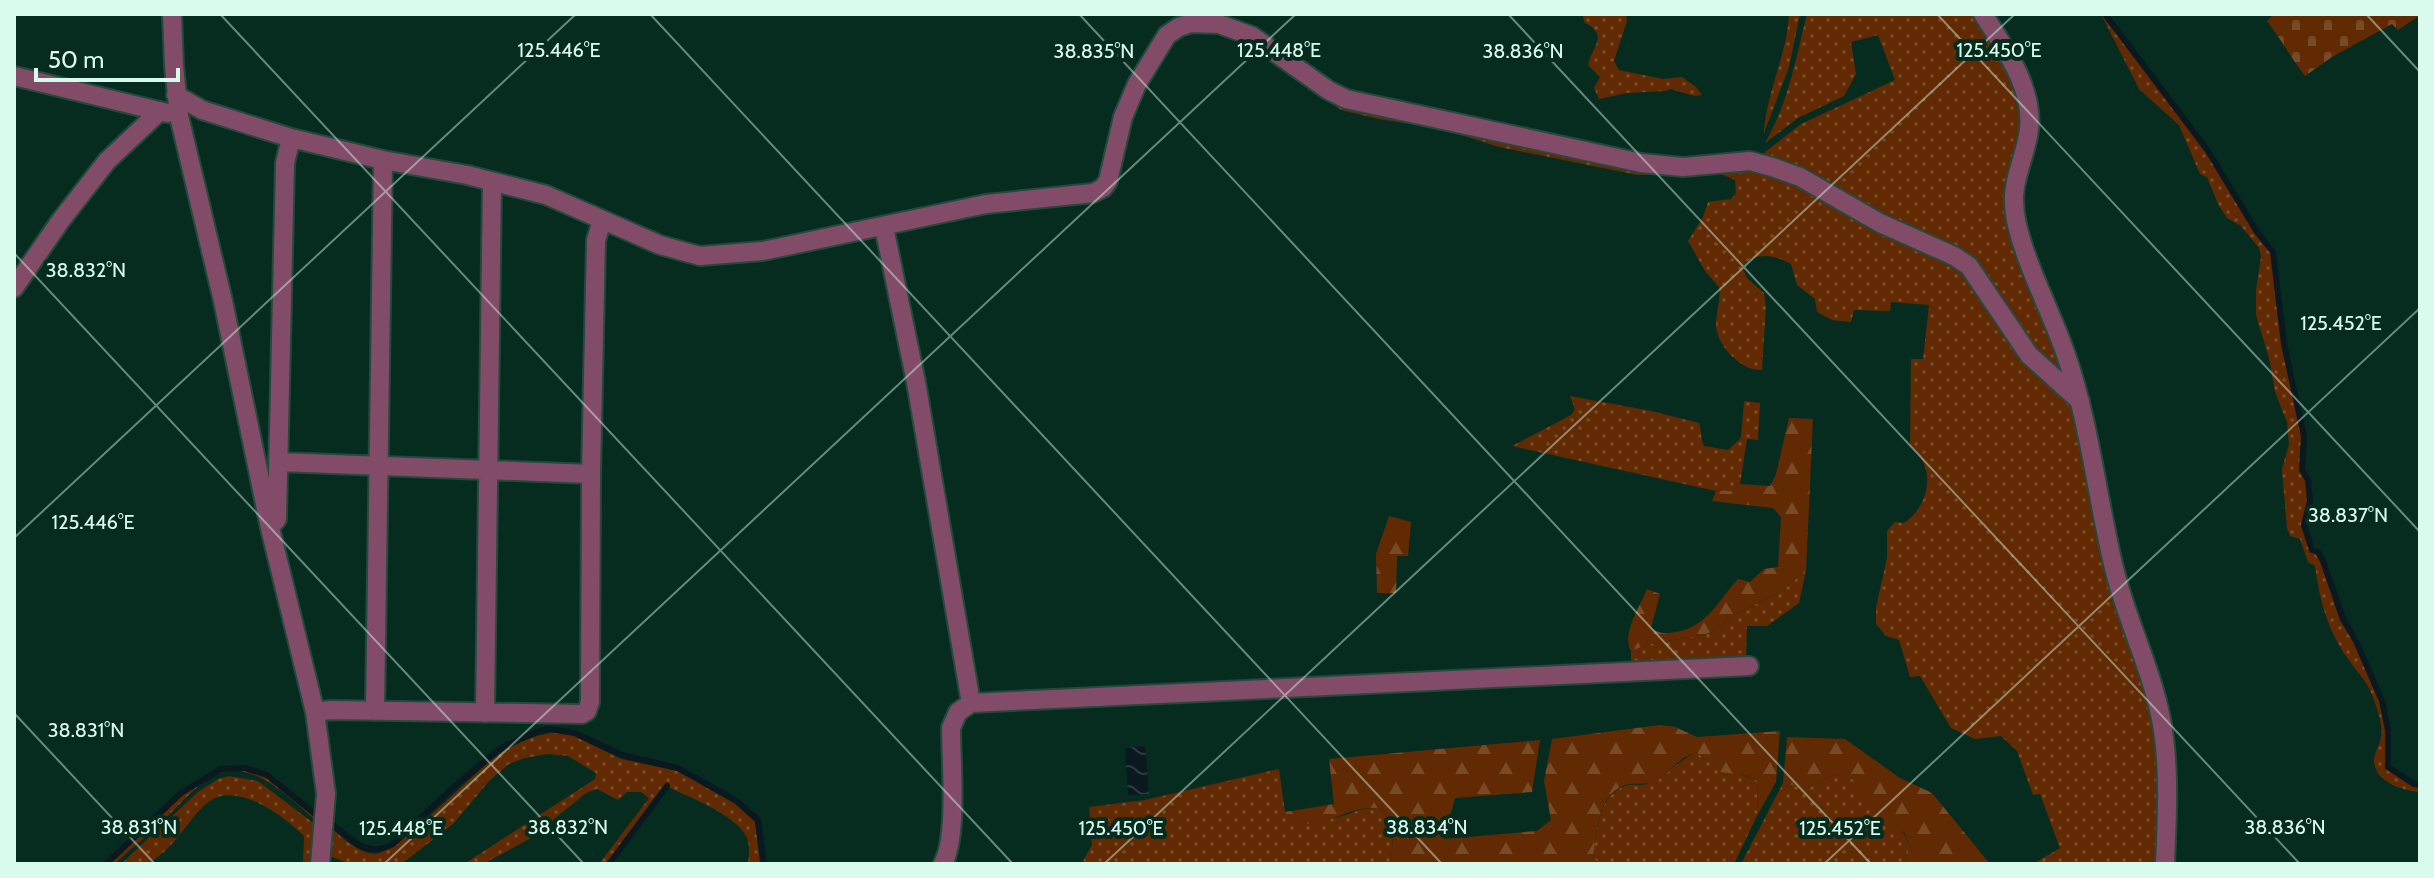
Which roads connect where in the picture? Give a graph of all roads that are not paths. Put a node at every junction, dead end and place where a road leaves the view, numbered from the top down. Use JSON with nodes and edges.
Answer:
{"nodes":[{"id":1,"x":172,"y":14,"type":"edge"},
{"id":2,"x":1167,"y":14,"type":"edge"},
{"id":3,"x":1983,"y":14,"type":"edge"},
{"id":4,"x":1167,"y":35,"type":"junction"},
{"id":5,"x":14,"y":76,"type":"edge"},
{"id":6,"x":176,"y":95,"type":"junction"},
{"id":7,"x":160,"y":111,"type":"junction"},
{"id":8,"x":179,"y":116,"type":"junction"},
{"id":9,"x":291,"y":138,"type":"junction"},
{"id":10,"x":383,"y":160,"type":"junction"},
{"id":11,"x":492,"y":182,"type":"junction"},
{"id":12,"x":602,"y":221,"type":"junction"},
{"id":13,"x":884,"y":227,"type":"junction"},
{"id":14,"x":14,"y":288,"type":"edge"},
{"id":15,"x":2080,"y":401,"type":"junction"},
{"id":16,"x":280,"y":462,"type":"junction"},
{"id":17,"x":379,"y":466,"type":"junction"},
{"id":18,"x":488,"y":470,"type":"junction"},
{"id":19,"x":591,"y":474,"type":"junction"},
{"id":20,"x":270,"y":528,"type":"junction"},
{"id":21,"x":1749,"y":666,"type":"dead end"},
{"id":22,"x":971,"y":703,"type":"junction"},
{"id":23,"x":375,"y":711,"type":"junction"},
{"id":24,"x":315,"y":712,"type":"junction"},
{"id":25,"x":485,"y":713,"type":"junction"},
{"id":26,"x":320,"y":864,"type":"edge"},
{"id":27,"x":943,"y":864,"type":"edge"},
{"id":28,"x":2165,"y":864,"type":"edge"}],
"edges":[{"from":1,"to":6,"type":"street"},
{"from":2,"to":4,"type":"street"},
{"from":3,"to":15,"type":"street"},
{"from":4,"to":13,"type":"street"},
{"from":4,"to":15,"type":"street"},
{"from":5,"to":7,"type":"street"},
{"from":6,"to":8,"type":"street"},
{"from":6,"to":9,"type":"street"},
{"from":7,"to":8,"type":"street"},
{"from":7,"to":14,"type":"street"},
{"from":8,"to":20,"type":"street"},
{"from":9,"to":10,"type":"street"},
{"from":9,"to":16,"type":"street"},
{"from":10,"to":11,"type":"street"},
{"from":10,"to":17,"type":"street"},
{"from":11,"to":12,"type":"street"},
{"from":11,"to":18,"type":"street"},
{"from":12,"to":13,"type":"street"},
{"from":12,"to":19,"type":"street"},
{"from":13,"to":22,"type":"street"},
{"from":15,"to":28,"type":"street"},
{"from":16,"to":17,"type":"street"},
{"from":16,"to":20,"type":"street"},
{"from":17,"to":18,"type":"street"},
{"from":17,"to":23,"type":"street"},
{"from":18,"to":19,"type":"street"},
{"from":18,"to":25,"type":"street"},
{"from":19,"to":25,"type":"street"},
{"from":20,"to":24,"type":"street"},
{"from":21,"to":22,"type":"street"},
{"from":22,"to":27,"type":"street"},
{"from":23,"to":24,"type":"street"},
{"from":23,"to":25,"type":"street"},
{"from":24,"to":26,"type":"street"}]}
